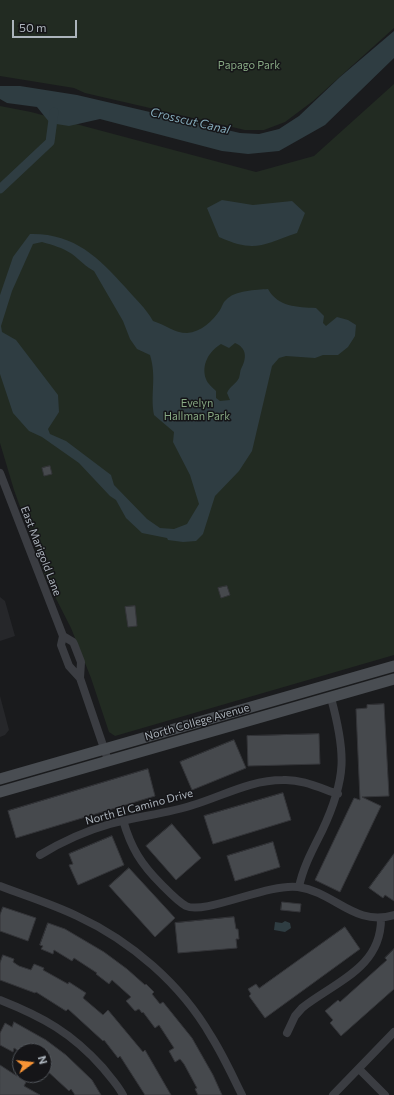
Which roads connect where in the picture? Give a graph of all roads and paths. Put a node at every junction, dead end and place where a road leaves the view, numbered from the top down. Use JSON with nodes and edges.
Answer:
{"nodes":[{"id":1,"x":0,"y":473,"type":"edge"},
{"id":2,"x":63,"y":636,"type":"junction"},
{"id":3,"x":394,"y":666,"type":"edge"},
{"id":4,"x":80,"y":678,"type":"junction"},
{"id":5,"x":394,"y":679,"type":"edge"},
{"id":6,"x":332,"y":698,"type":"junction"},
{"id":7,"x":104,"y":749,"type":"junction"},
{"id":8,"x":108,"y":760,"type":"junction"},
{"id":9,"x":0,"y":779,"type":"edge"},
{"id":10,"x":0,"y":792,"type":"edge"},
{"id":11,"x":338,"y":794,"type":"junction"},
{"id":12,"x":123,"y":820,"type":"junction"},
{"id":13,"x":40,"y":854,"type":"dead end"},
{"id":14,"x":0,"y":886,"type":"edge"},
{"id":15,"x":299,"y":887,"type":"junction"},
{"id":16,"x":394,"y":915,"type":"edge"},
{"id":17,"x":381,"y":919,"type":"junction"},
{"id":18,"x":0,"y":1000,"type":"edge"},
{"id":19,"x":394,"y":1032,"type":"edge"},
{"id":20,"x":287,"y":1034,"type":"dead end"},
{"id":21,"x":359,"y":1069,"type":"junction"},
{"id":22,"x":123,"y":1095,"type":"edge"},
{"id":23,"x":242,"y":1095,"type":"edge"},
{"id":24,"x":334,"y":1095,"type":"edge"},
{"id":25,"x":385,"y":1095,"type":"edge"}],
"edges":[{"from":1,"to":2,"type":"street","name":"East Marigold Lane"},
{"from":2,"to":4,"type":"street","name":"East Marigold Lane"},
{"from":2,"to":4,"type":"street","name":"East Marigold Lane"},
{"from":3,"to":7,"type":"street","name":"North College Avenue"},
{"from":4,"to":7,"type":"street","name":"East Marigold Lane"},
{"from":5,"to":6,"type":"street","name":"North College Avenue"},
{"from":6,"to":8,"type":"street","name":"North College Avenue"},
{"from":6,"to":11,"type":"street"},
{"from":7,"to":8,"type":"street","name":"East Marigold Lane"},
{"from":7,"to":9,"type":"street","name":"North College Avenue"},
{"from":8,"to":10,"type":"street","name":"North College Avenue"},
{"from":11,"to":12,"type":"street","name":"North El Camino Drive"},
{"from":11,"to":15,"type":"street"},
{"from":12,"to":13,"type":"street","name":"North El Camino Drive"},
{"from":12,"to":15,"type":"street"},
{"from":14,"to":23,"type":"street"},
{"from":15,"to":17,"type":"street"},
{"from":16,"to":17,"type":"street"},
{"from":17,"to":20,"type":"street"},
{"from":18,"to":22,"type":"street"},
{"from":19,"to":21,"type":"street"},
{"from":21,"to":24,"type":"street"},
{"from":21,"to":25,"type":"street"}]}
